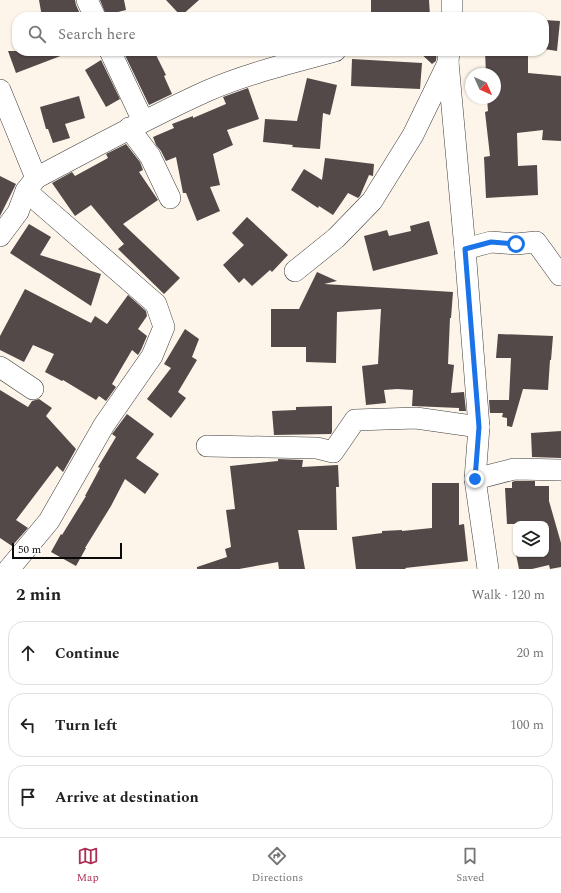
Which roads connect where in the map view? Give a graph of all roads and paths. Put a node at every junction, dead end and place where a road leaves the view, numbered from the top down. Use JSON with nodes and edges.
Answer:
{"nodes":[{"id":1,"x":87,"y":0,"type":"edge"},
{"id":2,"x":452,"y":0,"type":"edge"},
{"id":3,"x":93,"y":12,"type":"edge"},
{"id":4,"x":452,"y":12,"type":"edge"},
{"id":5,"x":112,"y":56,"type":"edge"},
{"id":6,"x":317,"y":56,"type":"edge"},
{"id":7,"x":449,"y":57,"type":"edge"},
{"id":8,"x":0,"y":90,"type":"edge"},
{"id":9,"x":136,"y":125,"type":"junction"},
{"id":10,"x":31,"y":184,"type":"junction"},
{"id":11,"x":170,"y":198,"type":"dead end"},
{"id":12,"x":0,"y":236,"type":"edge"},
{"id":13,"x":465,"y":249,"type":"junction"},
{"id":14,"x":295,"y":271,"type":"dead end"},
{"id":15,"x":561,"y":275,"type":"edge"},
{"id":16,"x":0,"y":367,"type":"edge"},
{"id":17,"x":33,"y":389,"type":"dead end"},
{"id":18,"x":479,"y":427,"type":"junction"},
{"id":19,"x":206,"y":446,"type":"dead end"},
{"id":20,"x":561,"y":470,"type":"edge"},
{"id":21,"x":475,"y":479,"type":"junction"},
{"id":22,"x":10,"y":569,"type":"edge"},
{"id":23,"x":488,"y":569,"type":"edge"}],
"edges":[{"from":1,"to":3,"type":"street"},
{"from":2,"to":4,"type":"street"},
{"from":5,"to":9,"type":"street"},
{"from":6,"to":9,"type":"street"},
{"from":7,"to":13,"type":"street"},
{"from":7,"to":14,"type":"street"},
{"from":8,"to":10,"type":"street"},
{"from":9,"to":10,"type":"street"},
{"from":9,"to":11,"type":"street"},
{"from":10,"to":12,"type":"street"},
{"from":10,"to":22,"type":"street"},
{"from":13,"to":15,"type":"street"},
{"from":13,"to":18,"type":"street"},
{"from":16,"to":17,"type":"street"},
{"from":18,"to":19,"type":"street"},
{"from":18,"to":21,"type":"street"},
{"from":20,"to":21,"type":"street"},
{"from":21,"to":23,"type":"street"}]}
